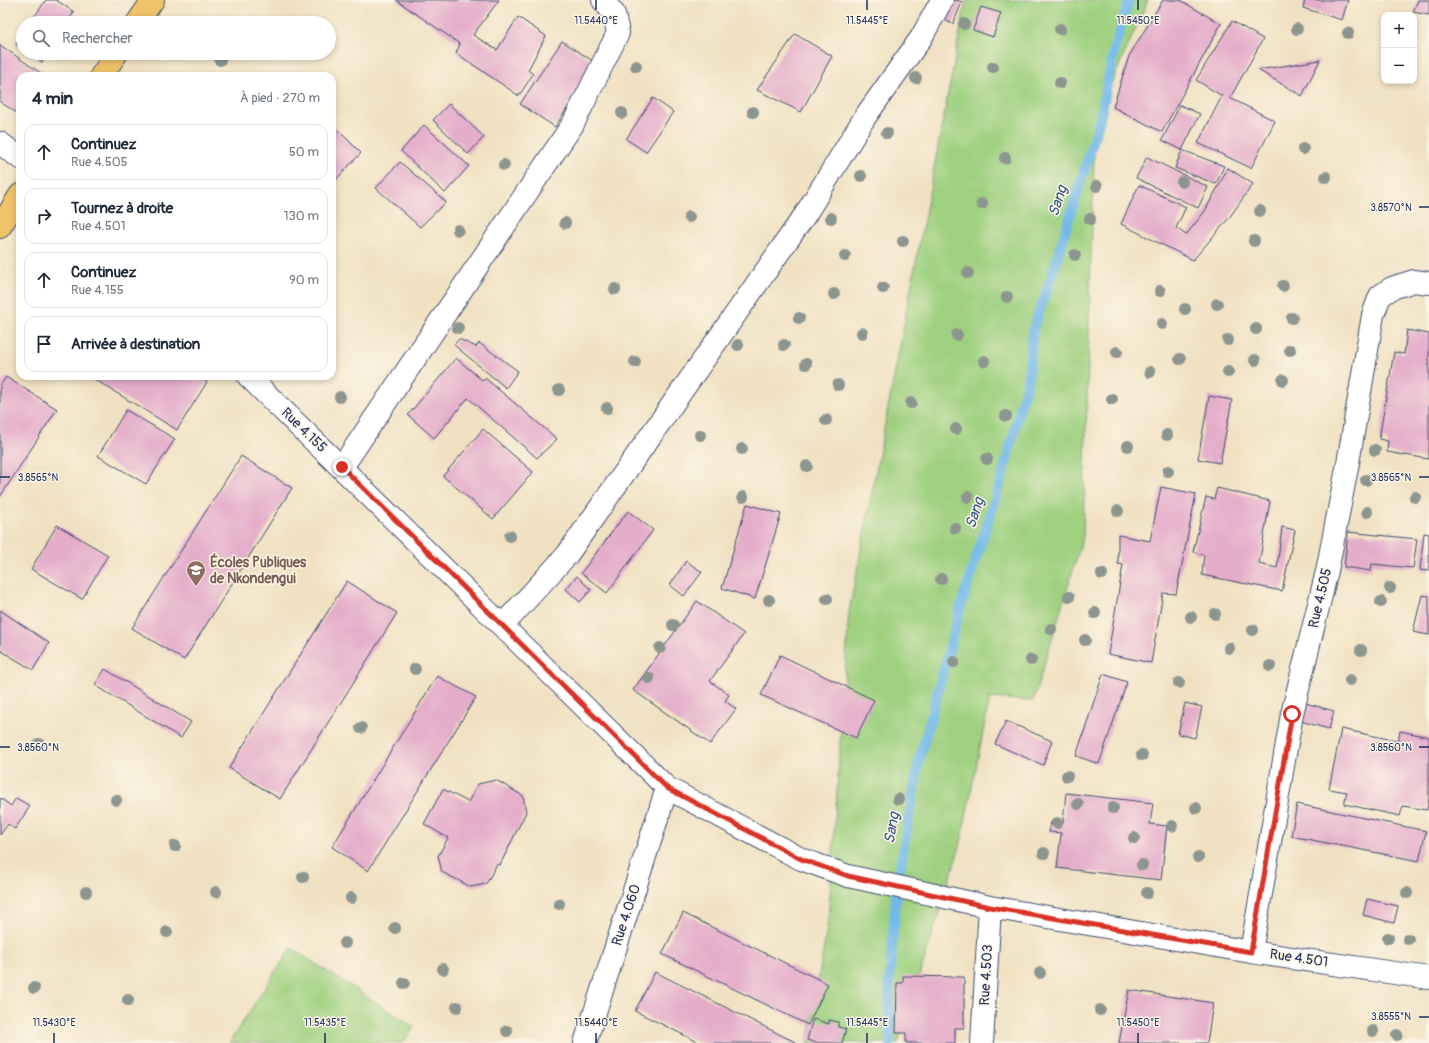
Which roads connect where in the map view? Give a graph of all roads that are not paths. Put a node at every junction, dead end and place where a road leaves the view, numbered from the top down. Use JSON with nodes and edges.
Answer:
{"nodes":[{"id":1,"x":153,"y":0,"type":"edge"},
{"id":2,"x":603,"y":0,"type":"edge"},
{"id":3,"x":942,"y":0,"type":"edge"},
{"id":4,"x":142,"y":16,"type":"edge"},
{"id":5,"x":112,"y":60,"type":"edge"},
{"id":6,"x":104,"y":72,"type":"edge"},
{"id":7,"x":0,"y":143,"type":"edge"},
{"id":8,"x":16,"y":155,"type":"edge"},
{"id":9,"x":16,"y":201,"type":"edge"},
{"id":10,"x":0,"y":227,"type":"edge"},
{"id":11,"x":1429,"y":283,"type":"edge"},
{"id":12,"x":252,"y":380,"type":"edge"},
{"id":13,"x":342,"y":467,"type":"junction"},
{"id":14,"x":503,"y":625,"type":"junction"},
{"id":15,"x":667,"y":788,"type":"junction"},
{"id":16,"x":990,"y":907,"type":"junction"},
{"id":17,"x":1251,"y":952,"type":"junction"},
{"id":18,"x":1429,"y":978,"type":"edge"},
{"id":19,"x":585,"y":1043,"type":"edge"},
{"id":20,"x":982,"y":1043,"type":"edge"}],
"edges":[{"from":1,"to":4,"type":"main road"},
{"from":2,"to":13,"type":"street"},
{"from":3,"to":14,"type":"street"},
{"from":5,"to":6,"type":"main road"},
{"from":7,"to":8,"type":"street"},
{"from":9,"to":10,"type":"main road"},
{"from":11,"to":17,"type":"street","name":"Rue 4.505"},
{"from":12,"to":13,"type":"street","name":"Rue 4.155"},
{"from":13,"to":14,"type":"street","name":"Rue 4.155"},
{"from":14,"to":15,"type":"street","name":"Rue 4.155"},
{"from":15,"to":16,"type":"street","name":"Rue 4.501"},
{"from":15,"to":19,"type":"street","name":"Rue 4.060"},
{"from":16,"to":17,"type":"street","name":"Rue 4.501"},
{"from":16,"to":20,"type":"street","name":"Rue 4.503"},
{"from":17,"to":18,"type":"street","name":"Rue 4.501"}]}
